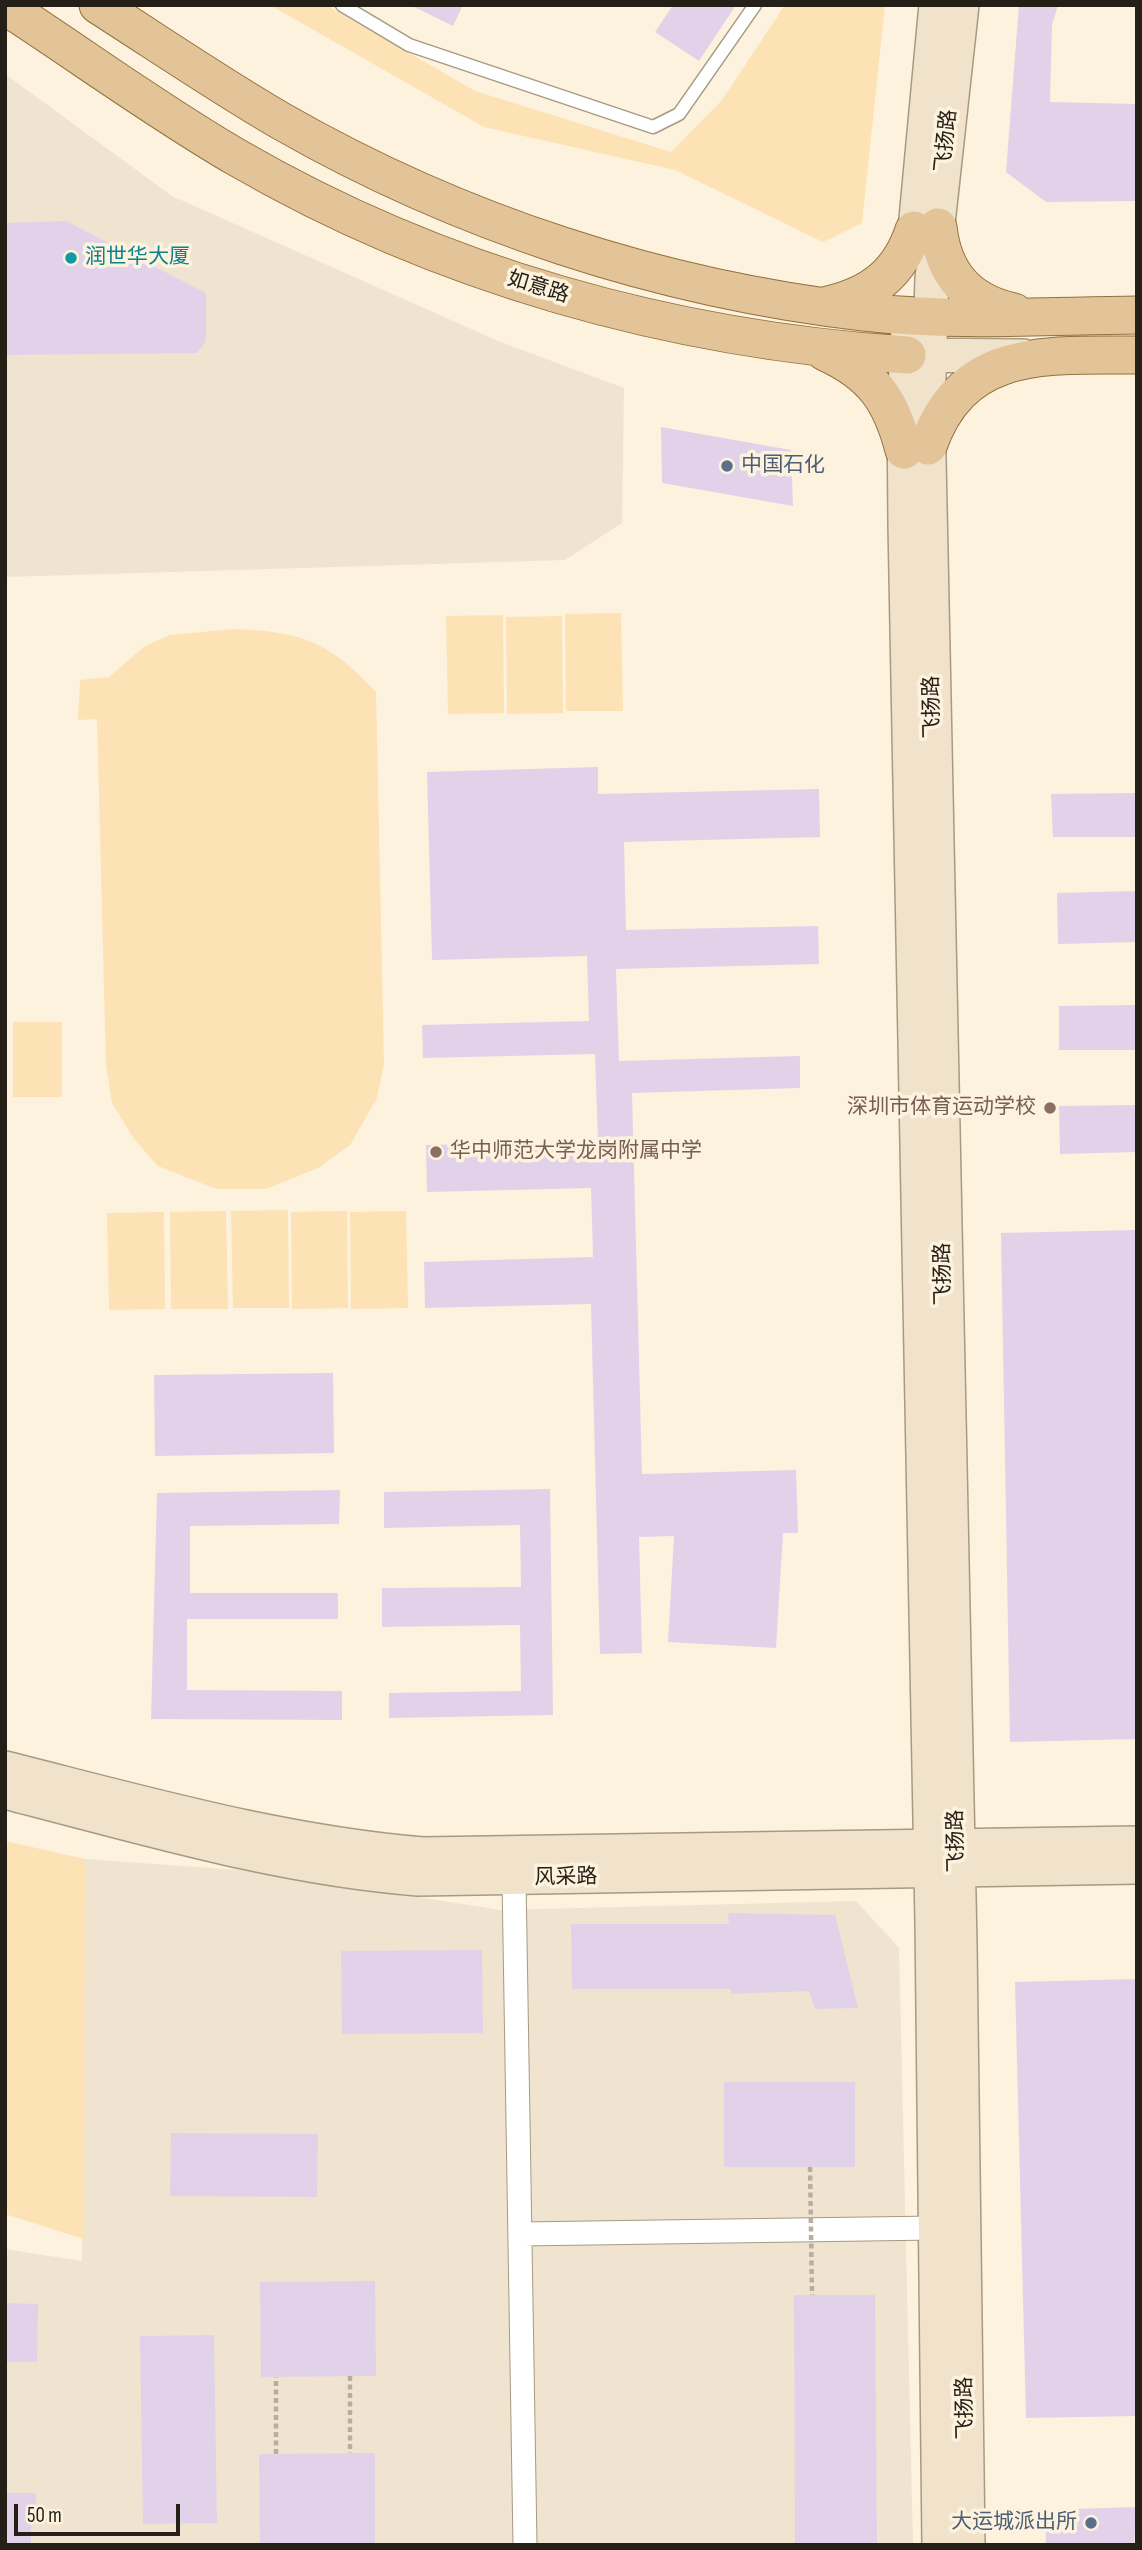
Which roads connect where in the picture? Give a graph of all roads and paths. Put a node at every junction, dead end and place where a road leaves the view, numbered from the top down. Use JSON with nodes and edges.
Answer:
{"nodes":[{"id":1,"x":98,"y":5,"type":"edge"},
{"id":2,"x":342,"y":5,"type":"edge"},
{"id":3,"x":755,"y":5,"type":"edge"},
{"id":4,"x":936,"y":5,"type":"edge"},
{"id":5,"x":962,"y":5,"type":"edge"},
{"id":6,"x":5,"y":6,"type":"edge"},
{"id":7,"x":926,"y":229,"type":"junction"},
{"id":8,"x":822,"y":306,"type":"junction"},
{"id":9,"x":1137,"y":315,"type":"edge"},
{"id":10,"x":920,"y":316,"type":"junction"},
{"id":11,"x":1036,"y":316,"type":"junction"},
{"id":12,"x":814,"y":347,"type":"junction"},
{"id":13,"x":918,"y":355,"type":"junction"},
{"id":14,"x":1137,"y":355,"type":"edge"},
{"id":15,"x":1038,"y":356,"type":"junction"},
{"id":16,"x":916,"y":448,"type":"junction"},
{"id":17,"x":5,"y":1768,"type":"edge"},
{"id":18,"x":5,"y":1793,"type":"edge"},
{"id":19,"x":1137,"y":1843,"type":"edge"},
{"id":20,"x":944,"y":1857,"type":"junction"},
{"id":21,"x":1137,"y":1867,"type":"edge"},
{"id":22,"x":514,"y":1879,"type":"junction"},
{"id":23,"x":810,"y":2167,"type":"dead end"},
{"id":24,"x":935,"y":2228,"type":"junction"},
{"id":25,"x":521,"y":2234,"type":"junction"},
{"id":26,"x":812,"y":2295,"type":"dead end"},
{"id":27,"x":350,"y":2376,"type":"dead end"},
{"id":28,"x":276,"y":2377,"type":"dead end"},
{"id":29,"x":350,"y":2453,"type":"dead end"},
{"id":30,"x":276,"y":2454,"type":"dead end"},
{"id":31,"x":525,"y":2545,"type":"edge"},
{"id":32,"x":939,"y":2545,"type":"edge"},
{"id":33,"x":968,"y":2545,"type":"edge"}],
"edges":[{"from":1,"to":8,"type":"main road"},
{"from":2,"to":3,"type":"lane"},
{"from":4,"to":7,"type":"street","name":"飞扬路"},
{"from":5,"to":7,"type":"street","name":"飞扬路"},
{"from":6,"to":12,"type":"main road","name":"如意路"},
{"from":7,"to":8,"type":"main road"},
{"from":7,"to":10,"type":"street","name":"飞扬路"},
{"from":7,"to":11,"type":"main road"},
{"from":8,"to":10,"type":"main road"},
{"from":9,"to":11,"type":"main road"},
{"from":10,"to":11,"type":"main road"},
{"from":10,"to":13,"type":"street","name":"飞扬路"},
{"from":12,"to":13,"type":"main road","name":"如意路"},
{"from":12,"to":16,"type":"main road"},
{"from":13,"to":15,"type":"street","name":"如意路"},
{"from":13,"to":16,"type":"street","name":"飞扬路"},
{"from":14,"to":15,"type":"main road","name":"如意路"},
{"from":15,"to":16,"type":"main road"},
{"from":16,"to":20,"type":"street","name":"飞扬路"},
{"from":17,"to":20,"type":"street","name":"风采路"},
{"from":18,"to":22,"type":"street","name":"风采路"},
{"from":19,"to":20,"type":"street","name":"风采路"},
{"from":20,"to":21,"type":"street","name":"风采路"},
{"from":20,"to":22,"type":"street","name":"风采路"},
{"from":20,"to":24,"type":"street","name":"飞扬路"},
{"from":20,"to":33,"type":"street","name":"飞扬路"},
{"from":22,"to":25,"type":"street"},
{"from":23,"to":26,"type":"path","bridge":true},
{"from":24,"to":25,"type":"street"},
{"from":24,"to":32,"type":"street","name":"飞扬路"},
{"from":25,"to":31,"type":"street"},
{"from":27,"to":29,"type":"path"},
{"from":28,"to":30,"type":"path"}]}
